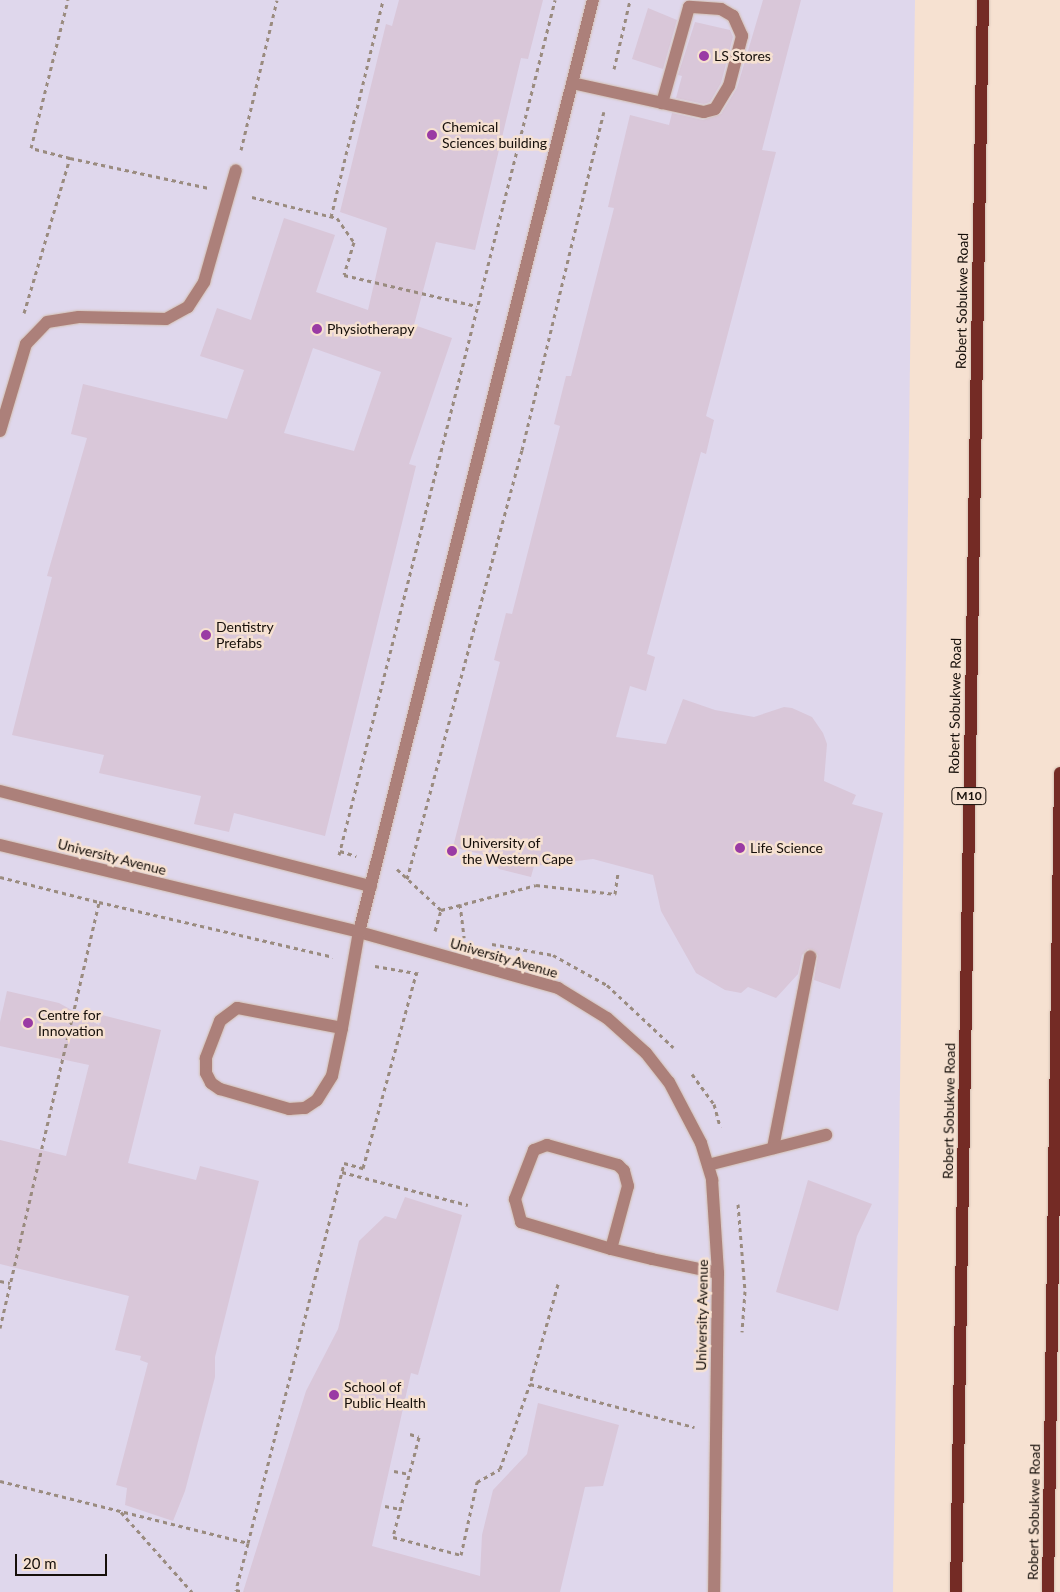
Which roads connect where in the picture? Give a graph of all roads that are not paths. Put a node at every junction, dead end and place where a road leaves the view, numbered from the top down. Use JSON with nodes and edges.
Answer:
{"nodes":[{"id":1,"x":593,"y":0,"type":"edge"},
{"id":2,"x":982,"y":0,"type":"edge"},
{"id":3,"x":572,"y":83,"type":"junction"},
{"id":4,"x":662,"y":103,"type":"junction"},
{"id":5,"x":236,"y":170,"type":"road end"},
{"id":6,"x":0,"y":431,"type":"edge"},
{"id":7,"x":1060,"y":773,"type":"edge"},
{"id":8,"x":0,"y":791,"type":"edge"},
{"id":9,"x":0,"y":845,"type":"edge"},
{"id":10,"x":371,"y":886,"type":"junction"},
{"id":11,"x":359,"y":932,"type":"junction"},
{"id":12,"x":810,"y":957,"type":"dead end"},
{"id":13,"x":342,"y":1028,"type":"junction"},
{"id":14,"x":826,"y":1135,"type":"dead end"},
{"id":15,"x":773,"y":1148,"type":"junction"},
{"id":16,"x":708,"y":1165,"type":"junction"},
{"id":17,"x":611,"y":1249,"type":"junction"},
{"id":18,"x":718,"y":1273,"type":"junction"},
{"id":19,"x":714,"y":1592,"type":"edge"},
{"id":20,"x":956,"y":1592,"type":"edge"},
{"id":21,"x":1048,"y":1592,"type":"edge"}],
"edges":[{"from":1,"to":3,"type":"lane"},
{"from":2,"to":20,"type":"main road","name":"Robert Sobukwe Road","number":"M10"},
{"from":3,"to":4,"type":"lane"},
{"from":3,"to":10,"type":"lane"},
{"from":4,"to":4,"type":"lane"},
{"from":5,"to":6,"type":"lane"},
{"from":7,"to":21,"type":"main road","name":"Robert Sobukwe Road"},
{"from":8,"to":10,"type":"lane"},
{"from":9,"to":11,"type":"lane","name":"University Avenue"},
{"from":10,"to":11,"type":"lane"},
{"from":11,"to":13,"type":"lane"},
{"from":11,"to":16,"type":"lane","name":"University Avenue"},
{"from":12,"to":15,"type":"lane"},
{"from":13,"to":13,"type":"lane"},
{"from":14,"to":15,"type":"lane"},
{"from":15,"to":16,"type":"lane"},
{"from":16,"to":18,"type":"lane","name":"University Avenue"},
{"from":17,"to":17,"type":"lane"},
{"from":17,"to":18,"type":"lane"},
{"from":18,"to":19,"type":"lane","name":"University Avenue"}]}
